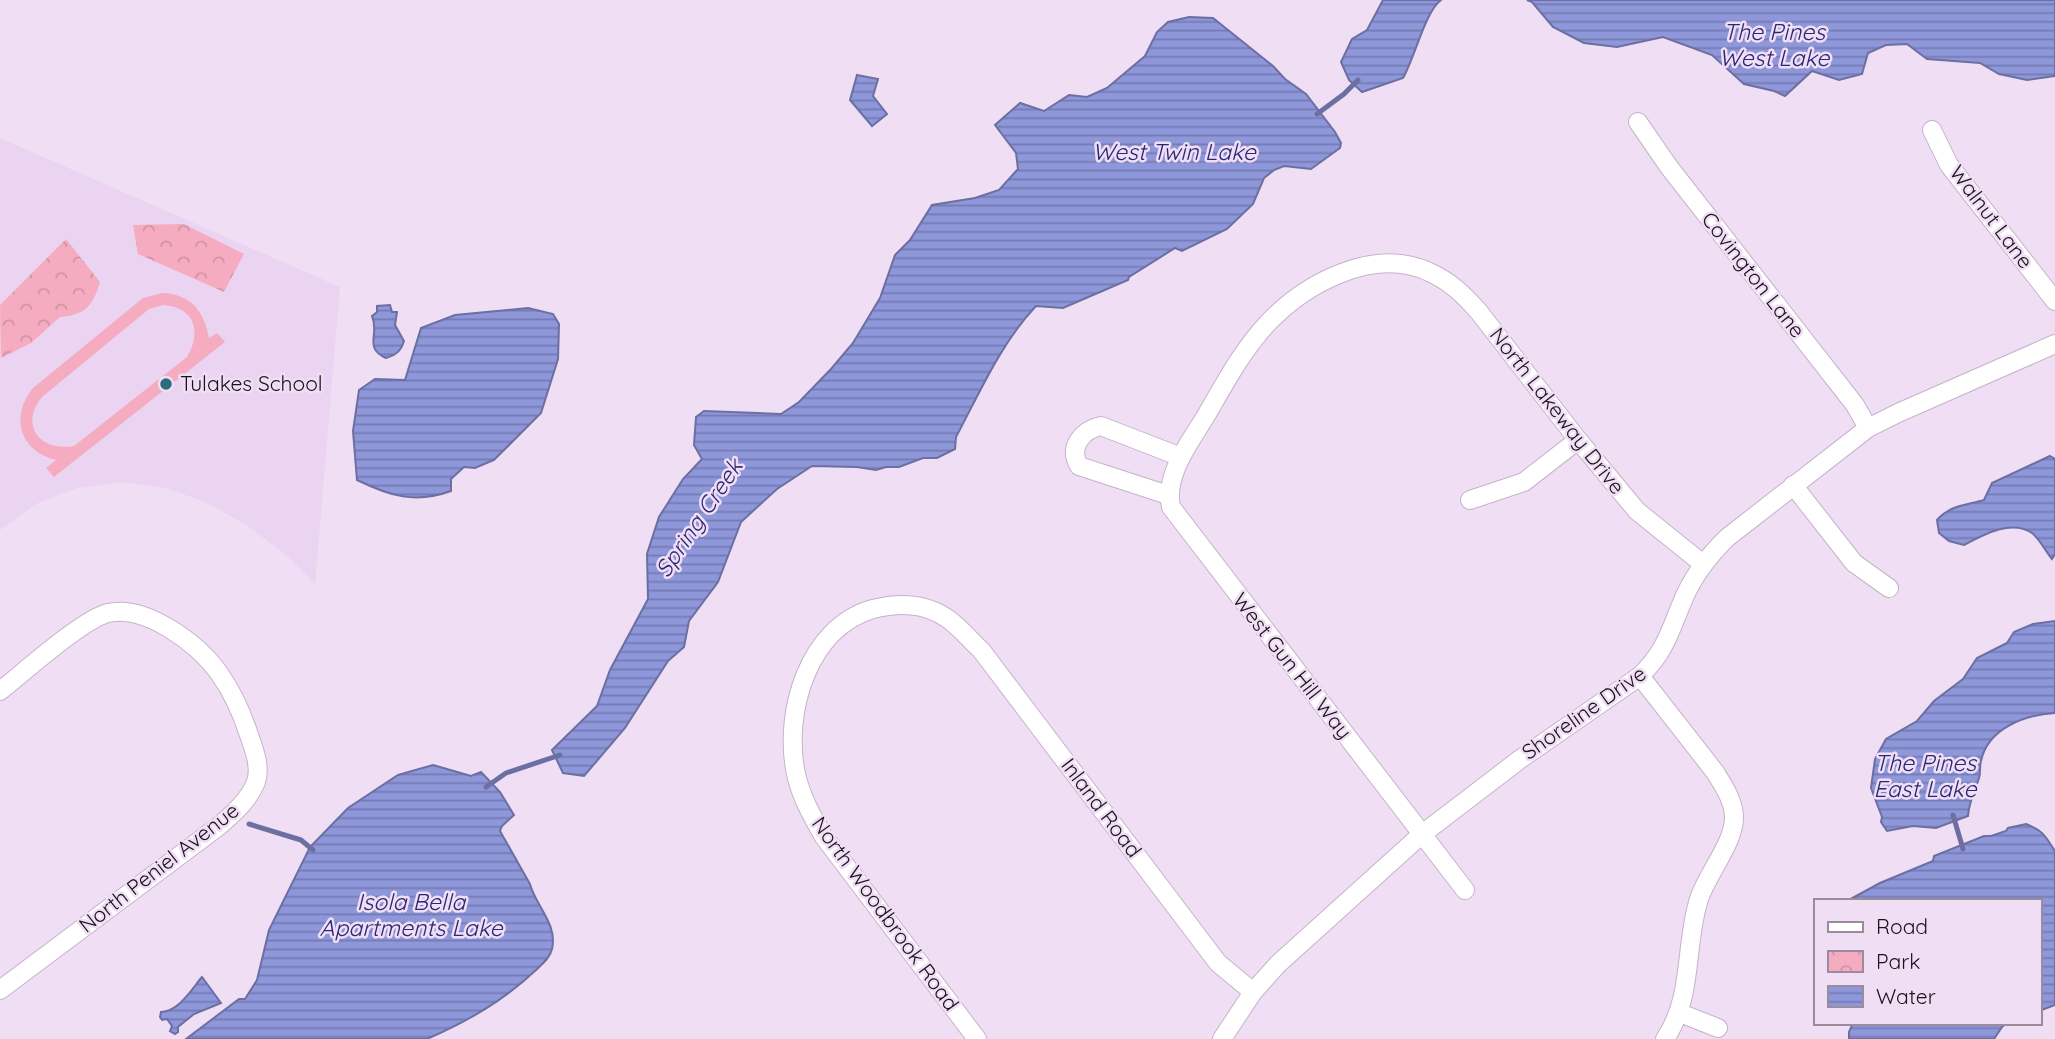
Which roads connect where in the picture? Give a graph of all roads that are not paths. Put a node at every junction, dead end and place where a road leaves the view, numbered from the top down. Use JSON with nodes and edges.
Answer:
{"nodes":[{"id":1,"x":1638,"y":122,"type":"dead end"},
{"id":2,"x":1932,"y":130,"type":"dead end"},
{"id":3,"x":2055,"y":301,"type":"edge"},
{"id":4,"x":2055,"y":344,"type":"edge"},
{"id":5,"x":1868,"y":428,"type":"junction"},
{"id":6,"x":1578,"y":440,"type":"junction"},
{"id":7,"x":1181,"y":457,"type":"junction"},
{"id":8,"x":1793,"y":485,"type":"junction"},
{"id":9,"x":1168,"y":495,"type":"junction"},
{"id":10,"x":1470,"y":500,"type":"dead end"},
{"id":11,"x":1703,"y":564,"type":"junction"},
{"id":12,"x":1889,"y":588,"type":"dead end"},
{"id":13,"x":952,"y":621,"type":"joint"},
{"id":14,"x":1640,"y":676,"type":"junction"},
{"id":15,"x":0,"y":691,"type":"edge"},
{"id":16,"x":1422,"y":835,"type":"junction"},
{"id":17,"x":1465,"y":890,"type":"dead end"},
{"id":18,"x":0,"y":990,"type":"edge"},
{"id":19,"x":1253,"y":992,"type":"junction"},
{"id":20,"x":1680,"y":1013,"type":"junction"},
{"id":21,"x":1718,"y":1028,"type":"dead end"},
{"id":22,"x":976,"y":1039,"type":"edge"},
{"id":23,"x":1222,"y":1039,"type":"edge"},
{"id":24,"x":1665,"y":1039,"type":"edge"}],
"edges":[{"from":1,"to":5,"type":"street","name":"Covington Lane"},
{"from":2,"to":3,"type":"street","name":"Walnut Lane"},
{"from":4,"to":5,"type":"street","name":"Shoreline Drive"},
{"from":5,"to":8,"type":"street","name":"Shoreline Drive"},
{"from":6,"to":7,"type":"street","name":"North Lakeway Drive"},
{"from":6,"to":10,"type":"street"},
{"from":6,"to":11,"type":"street","name":"North Lakeway Drive"},
{"from":7,"to":9,"type":"street"},
{"from":7,"to":9,"type":"street"},
{"from":8,"to":11,"type":"street","name":"Shoreline Drive"},
{"from":8,"to":12,"type":"street"},
{"from":9,"to":16,"type":"street","name":"West Gun Hill Way"},
{"from":11,"to":14,"type":"street","name":"Shoreline Drive"},
{"from":13,"to":19,"type":"street","name":"Inland Road"},
{"from":13,"to":22,"type":"street","name":"North Woodbrook Road"},
{"from":14,"to":16,"type":"street","name":"Shoreline Drive"},
{"from":14,"to":20,"type":"street"},
{"from":15,"to":18,"type":"street","name":"North Peniel Avenue"},
{"from":16,"to":17,"type":"street","name":"West Gun Hill Way"},
{"from":16,"to":19,"type":"street","name":"Shoreline Drive"},
{"from":19,"to":23,"type":"street","name":"Shoreline Drive"},
{"from":20,"to":21,"type":"street"},
{"from":20,"to":24,"type":"street"}]}
